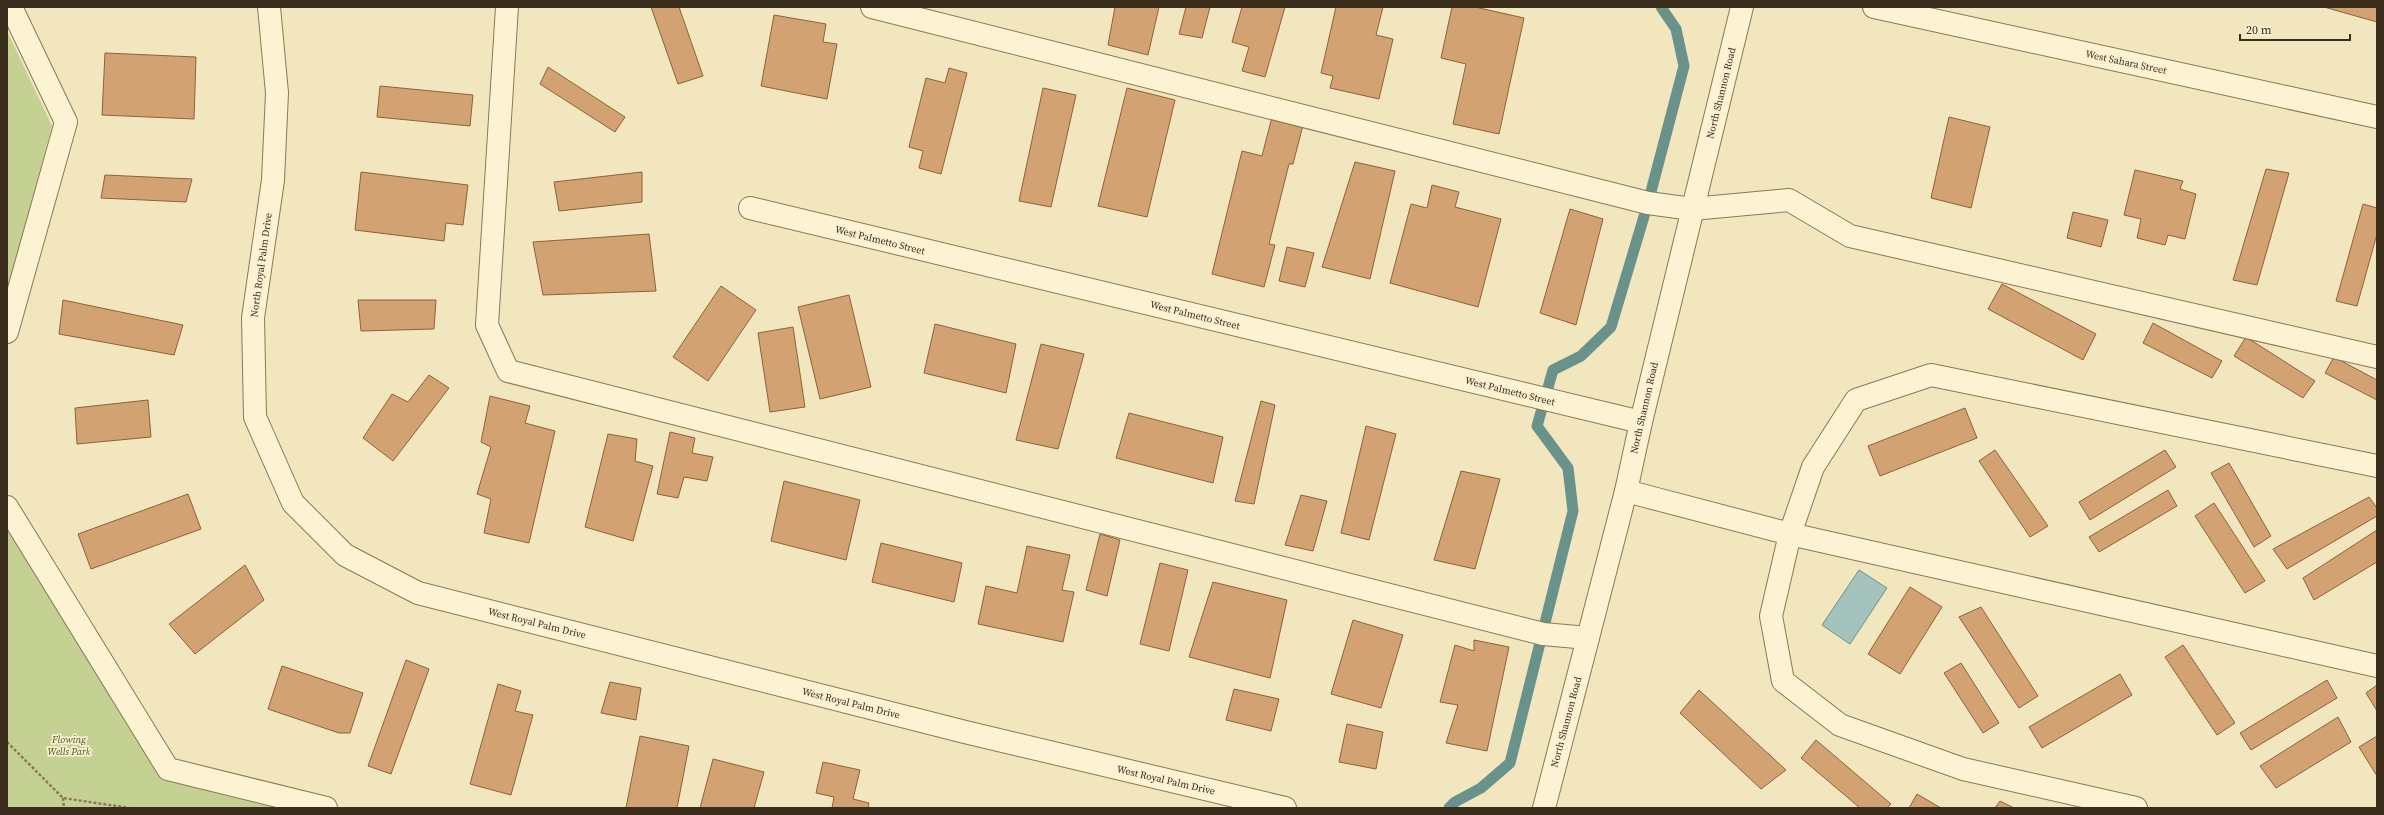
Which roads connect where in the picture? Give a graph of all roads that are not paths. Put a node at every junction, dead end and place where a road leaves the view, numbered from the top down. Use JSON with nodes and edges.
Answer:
{"nodes":[{"id":1,"x":11,"y":7,"type":"edge"},
{"id":2,"x":269,"y":7,"type":"edge"},
{"id":3,"x":507,"y":7,"type":"edge"},
{"id":4,"x":872,"y":7,"type":"edge"},
{"id":5,"x":1742,"y":7,"type":"edge"},
{"id":6,"x":1874,"y":7,"type":"edge"},
{"id":7,"x":2377,"y":117,"type":"edge"},
{"id":8,"x":750,"y":208,"type":"dead end"},
{"id":9,"x":1692,"y":209,"type":"junction"},
{"id":10,"x":7,"y":332,"type":"edge"},
{"id":11,"x":2377,"y":357,"type":"edge"},
{"id":12,"x":1640,"y":422,"type":"junction"},
{"id":13,"x":2377,"y":466,"type":"edge"},
{"id":14,"x":1626,"y":491,"type":"junction"},
{"id":15,"x":7,"y":507,"type":"edge"},
{"id":16,"x":1790,"y":534,"type":"junction"},
{"id":17,"x":418,"y":593,"type":"joint"},
{"id":18,"x":1588,"y":638,"type":"junction"},
{"id":19,"x":2377,"y":666,"type":"edge"},
{"id":20,"x":326,"y":808,"type":"edge"},
{"id":21,"x":1285,"y":808,"type":"edge"},
{"id":22,"x":1544,"y":808,"type":"edge"},
{"id":23,"x":2136,"y":808,"type":"edge"}],
"edges":[{"from":1,"to":10,"type":"street"},
{"from":2,"to":17,"type":"street","name":"North Royal Palm Drive"},
{"from":3,"to":18,"type":"street"},
{"from":4,"to":9,"type":"street"},
{"from":5,"to":9,"type":"street","name":"North Shannon Road"},
{"from":6,"to":7,"type":"street","name":"West Sahara Street"},
{"from":8,"to":12,"type":"street","name":"West Palmetto Street"},
{"from":9,"to":11,"type":"street"},
{"from":9,"to":12,"type":"street","name":"North Shannon Road"},
{"from":12,"to":14,"type":"street","name":"North Shannon Road"},
{"from":13,"to":16,"type":"street"},
{"from":14,"to":16,"type":"street"},
{"from":14,"to":18,"type":"street","name":"North Shannon Road"},
{"from":15,"to":20,"type":"street"},
{"from":16,"to":19,"type":"street"},
{"from":16,"to":23,"type":"street"},
{"from":17,"to":21,"type":"street","name":"West Royal Palm Drive"},
{"from":18,"to":22,"type":"street","name":"North Shannon Road"}]}
